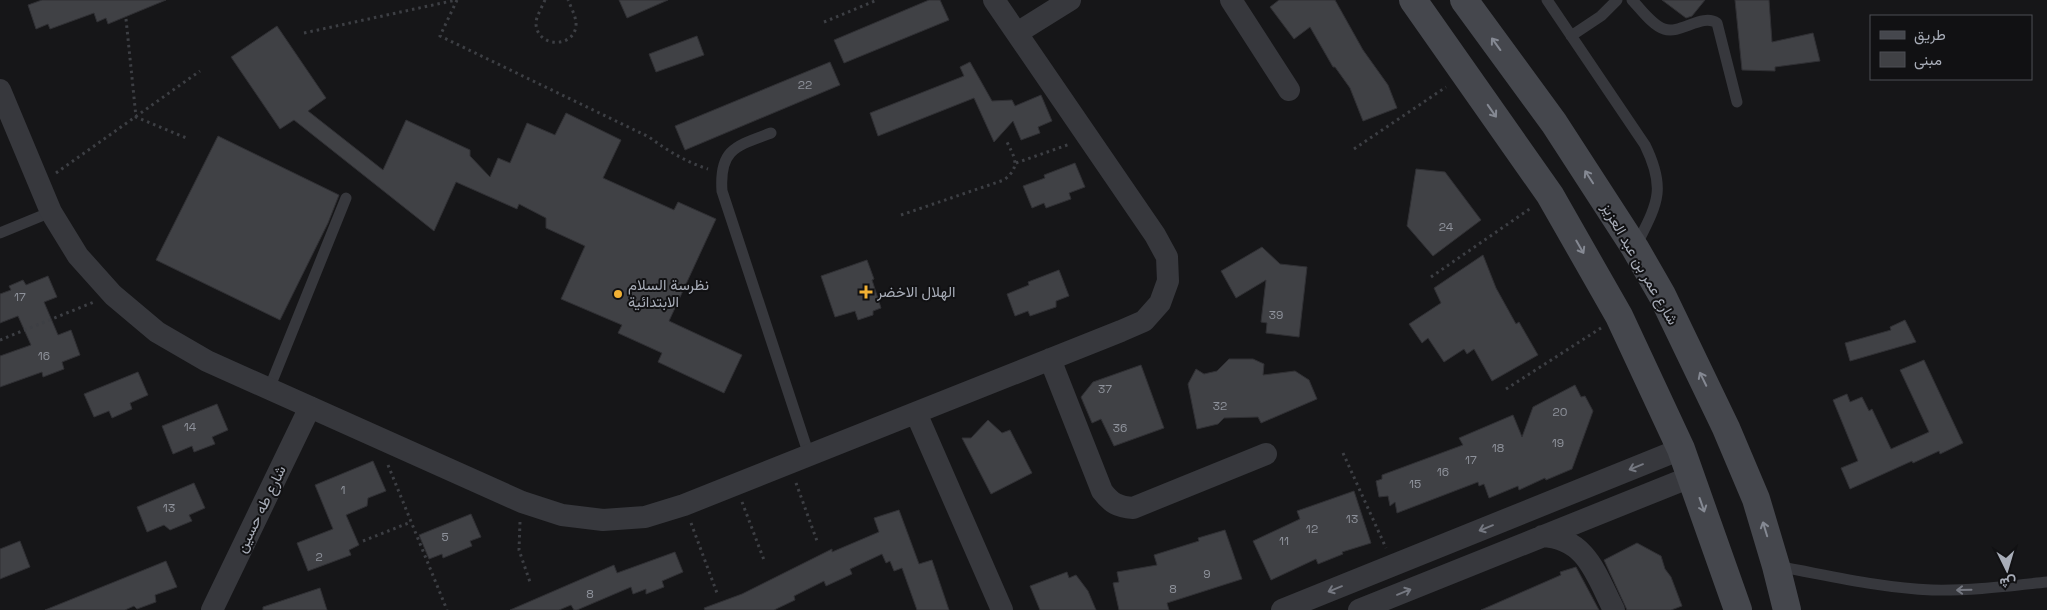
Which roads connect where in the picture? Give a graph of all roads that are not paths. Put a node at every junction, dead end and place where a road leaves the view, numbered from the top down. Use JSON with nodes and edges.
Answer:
{"nodes":[{"id":1,"x":994,"y":0,"type":"edge"},
{"id":2,"x":1070,"y":0,"type":"edge"},
{"id":3,"x":1231,"y":0,"type":"edge"},
{"id":4,"x":1413,"y":0,"type":"edge"},
{"id":5,"x":1464,"y":0,"type":"edge"},
{"id":6,"x":1547,"y":0,"type":"edge"},
{"id":7,"x":1617,"y":0,"type":"edge"},
{"id":8,"x":1632,"y":0,"type":"edge"},
{"id":9,"x":1016,"y":33,"type":"junction"},
{"id":10,"x":1571,"y":36,"type":"junction"},
{"id":11,"x":0,"y":90,"type":"edge"},
{"id":12,"x":1289,"y":90,"type":"dead end"},
{"id":13,"x":1737,"y":102,"type":"dead end"},
{"id":14,"x":770,"y":133,"type":"dead end"},
{"id":15,"x":346,"y":198,"type":"dead end"},
{"id":16,"x":51,"y":212,"type":"junction"},
{"id":17,"x":0,"y":233,"type":"edge"},
{"id":18,"x":1635,"y":248,"type":"junction"},
{"id":19,"x":1050,"y":359,"type":"junction"},
{"id":20,"x":269,"y":389,"type":"junction"},
{"id":21,"x":310,"y":407,"type":"junction"},
{"id":22,"x":916,"y":413,"type":"junction"},
{"id":23,"x":1682,"y":449,"type":"junction"},
{"id":24,"x":1266,"y":454,"type":"dead end"},
{"id":25,"x":809,"y":455,"type":"junction"},
{"id":26,"x":1692,"y":476,"type":"junction"},
{"id":27,"x":1602,"y":512,"type":"junction"},
{"id":28,"x":1542,"y":536,"type":"junction"},
{"id":29,"x":1590,"y":563,"type":"junction"},
{"id":30,"x":1776,"y":566,"type":"junction"},
{"id":31,"x":2047,"y":582,"type":"edge"},
{"id":32,"x":212,"y":610,"type":"edge"},
{"id":33,"x":1002,"y":610,"type":"edge"},
{"id":34,"x":1282,"y":610,"type":"edge"},
{"id":35,"x":1359,"y":610,"type":"edge"},
{"id":36,"x":1614,"y":610,"type":"edge"},
{"id":37,"x":1738,"y":610,"type":"edge"},
{"id":38,"x":1787,"y":610,"type":"edge"}],
"edges":[{"from":1,"to":9,"type":"street"},
{"from":2,"to":9,"type":"street"},
{"from":3,"to":12,"type":"street"},
{"from":4,"to":23,"type":"street","one_way":true},
{"from":18,"to":5,"type":"street","name":"شارع عمر بن عبد العزيز","one_way":true},
{"from":6,"to":10,"type":"lane"},
{"from":7,"to":10,"type":"lane"},
{"from":8,"to":13,"type":"lane"},
{"from":9,"to":19,"type":"street"},
{"from":10,"to":18,"type":"lane"},
{"from":11,"to":16,"type":"street"},
{"from":14,"to":25,"type":"lane"},
{"from":15,"to":20,"type":"lane"},
{"from":16,"to":17,"type":"lane"},
{"from":16,"to":20,"type":"street"},
{"from":30,"to":18,"type":"street","name":"شارع عمر بن عبد العزيز","one_way":true},
{"from":19,"to":22,"type":"street"},
{"from":19,"to":24,"type":"street"},
{"from":20,"to":21,"type":"street"},
{"from":21,"to":25,"type":"street"},
{"from":21,"to":32,"type":"street","name":"شارع طه حسين"},
{"from":22,"to":25,"type":"street"},
{"from":22,"to":33,"type":"street"},
{"from":23,"to":26,"type":"street"},
{"from":23,"to":34,"type":"street","one_way":true},
{"from":26,"to":27,"type":"street"},
{"from":26,"to":37,"type":"street","one_way":true},
{"from":27,"to":28,"type":"street"},
{"from":27,"to":29,"type":"street"},
{"from":28,"to":29,"type":"street"},
{"from":35,"to":28,"type":"street","one_way":true},
{"from":29,"to":36,"type":"street"},
{"from":31,"to":30,"type":"lane","one_way":true},
{"from":30,"to":38,"type":"street","name":"شارع عمر بن عبد العزيز"}]}
